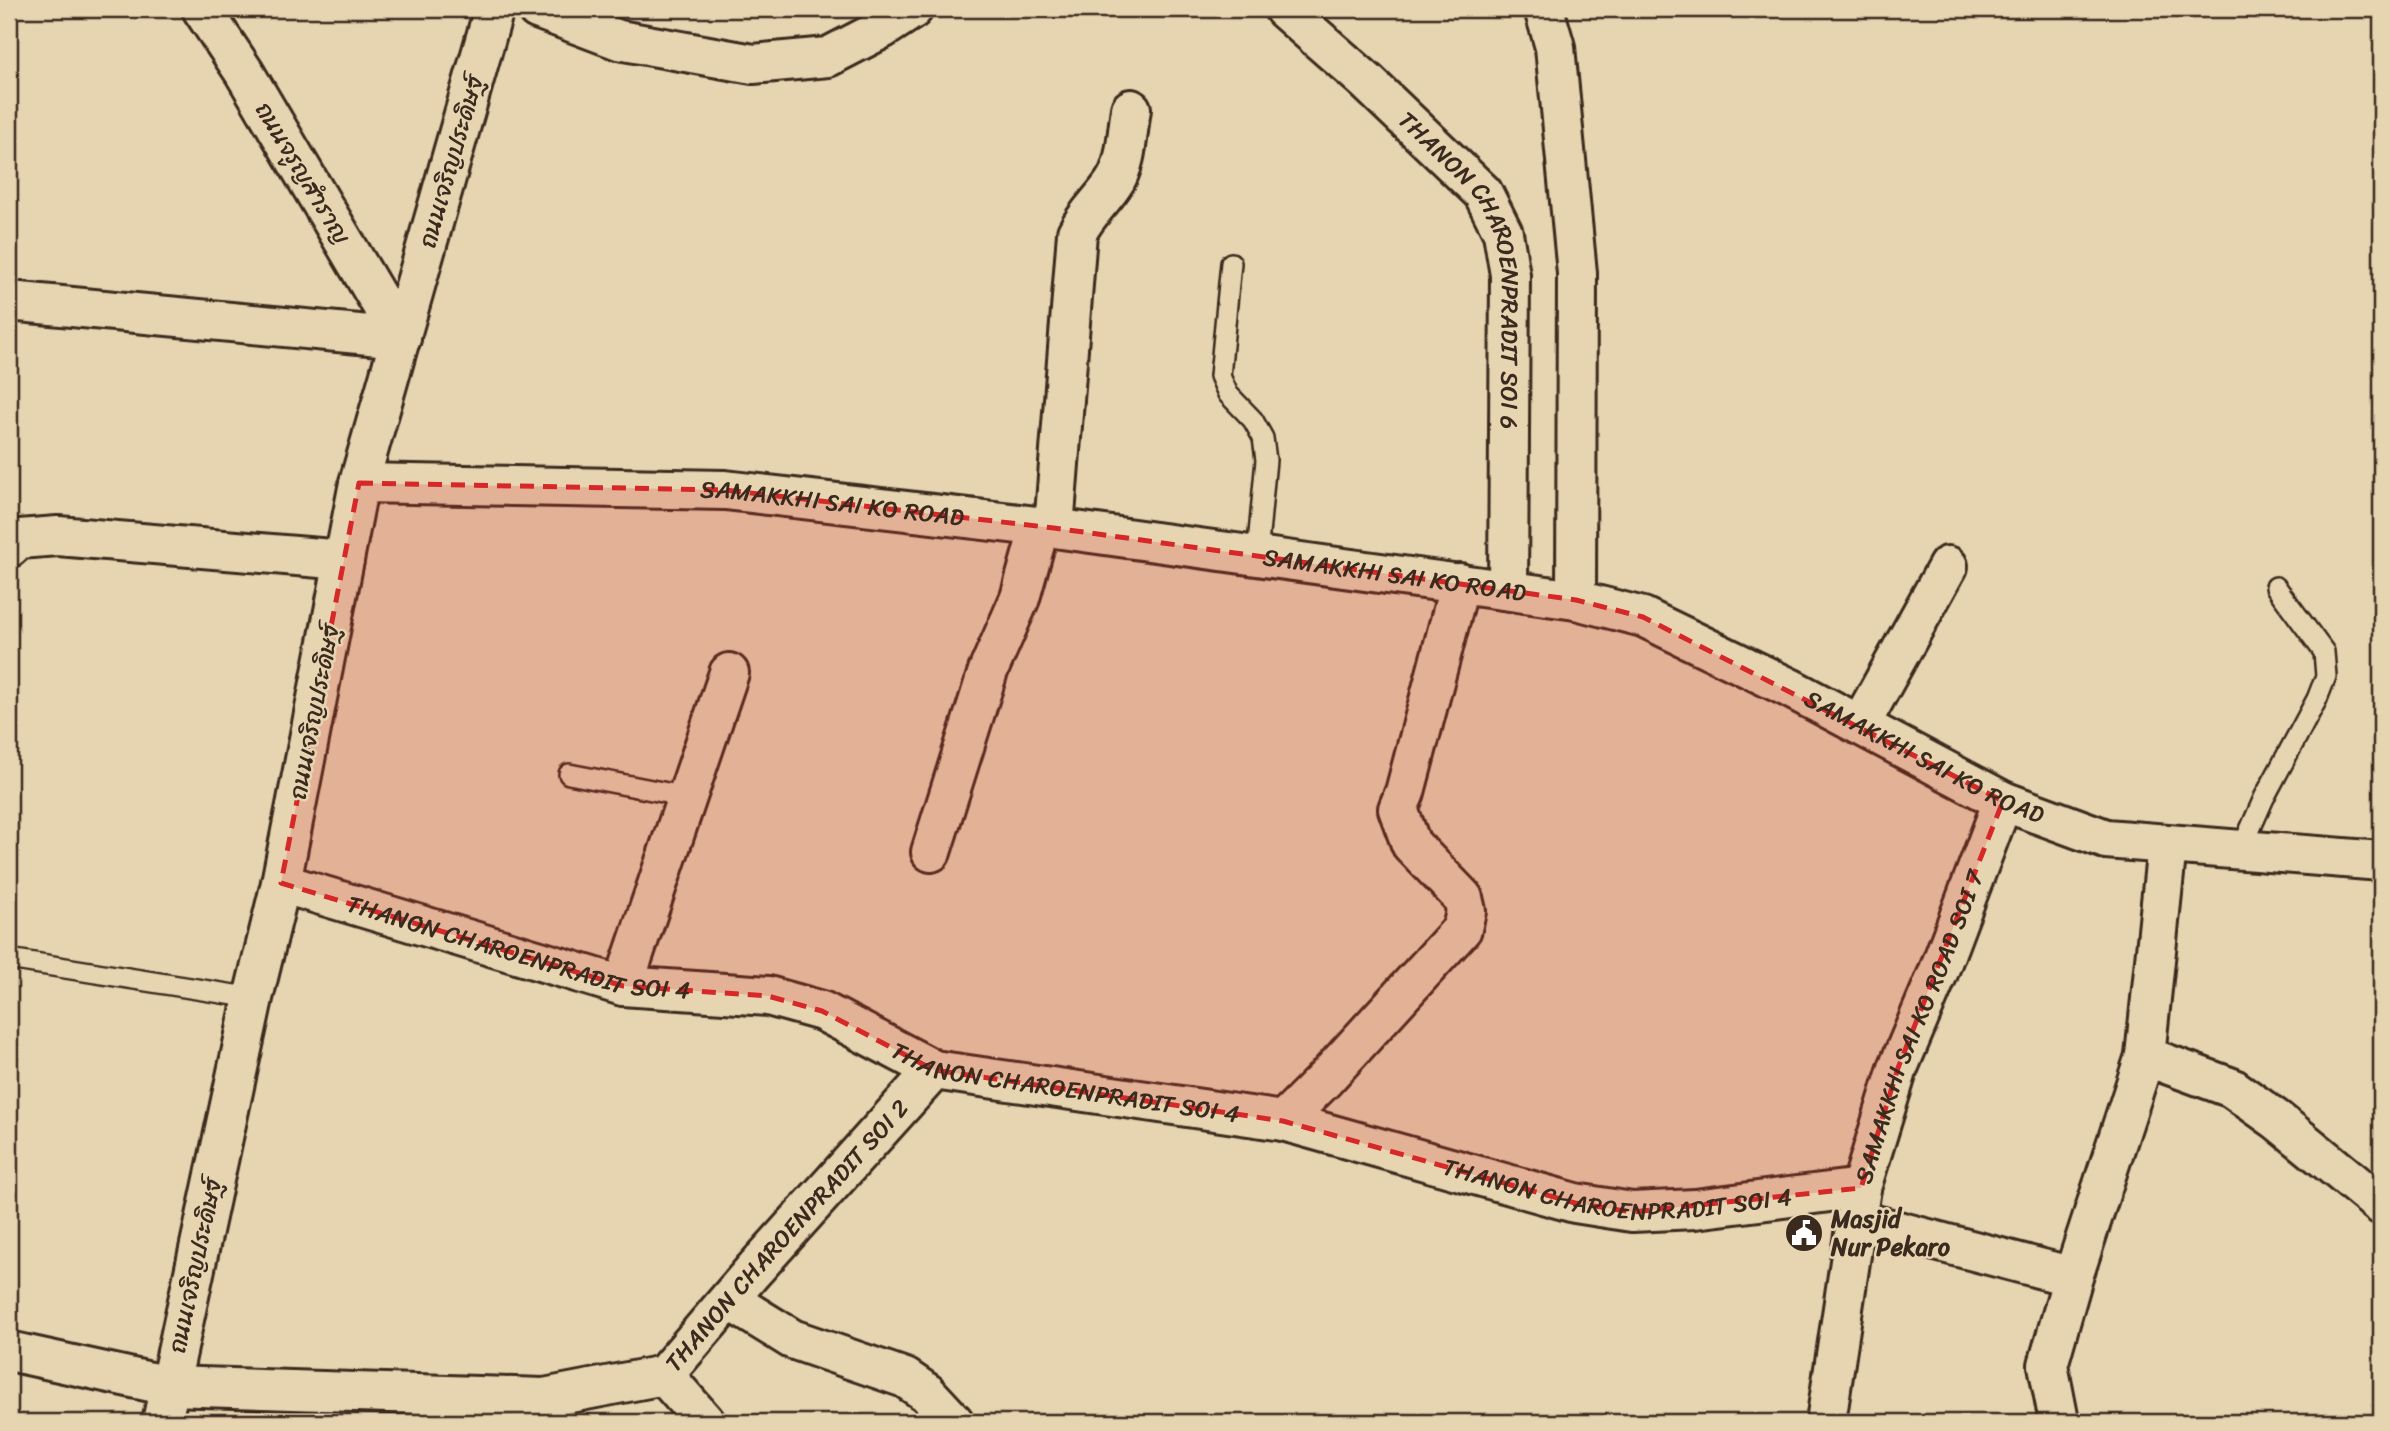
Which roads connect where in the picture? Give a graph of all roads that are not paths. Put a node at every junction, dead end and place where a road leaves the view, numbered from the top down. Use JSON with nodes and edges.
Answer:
{"nodes":[{"id":1,"x":202,"y":9,"type":"edge"},
{"id":2,"x":494,"y":9,"type":"edge"},
{"id":3,"x":537,"y":9,"type":"edge"},
{"id":4,"x":913,"y":9,"type":"edge"},
{"id":5,"x":1284,"y":9,"type":"edge"},
{"id":6,"x":1545,"y":9,"type":"edge"},
{"id":7,"x":1131,"y":109,"type":"dead end"},
{"id":8,"x":1231,"y":264,"type":"dead end"},
{"id":9,"x":9,"y":301,"type":"edge"},
{"id":10,"x":401,"y":338,"type":"junction"},
{"id":11,"x":359,"y":484,"type":"junction"},
{"id":12,"x":1047,"y":527,"type":"junction"},
{"id":13,"x":9,"y":548,"type":"edge"},
{"id":14,"x":1257,"y":555,"type":"junction"},
{"id":15,"x":344,"y":560,"type":"junction"},
{"id":16,"x":1948,"y":566,"type":"dead end"},
{"id":17,"x":1460,"y":583,"type":"junction"},
{"id":18,"x":2276,"y":587,"type":"dead end"},
{"id":19,"x":1508,"y":590,"type":"junction"},
{"id":20,"x":1576,"y":600,"type":"junction"},
{"id":21,"x":729,"y":673,"type":"dead end"},
{"id":22,"x":1860,"y":725,"type":"junction"},
{"id":23,"x":569,"y":774,"type":"dead end"},
{"id":24,"x":688,"y":797,"type":"junction"},
{"id":25,"x":2003,"y":801,"type":"junction"},
{"id":26,"x":2167,"y":845,"type":"junction"},
{"id":27,"x":2241,"y":850,"type":"junction"},
{"id":28,"x":931,"y":852,"type":"dead end"},
{"id":29,"x":2381,"y":861,"type":"edge"},
{"id":30,"x":281,"y":883,"type":"junction"},
{"id":31,"x":9,"y":959,"type":"edge"},
{"id":32,"x":623,"y":986,"type":"junction"},
{"id":33,"x":253,"y":998,"type":"junction"},
{"id":34,"x":2145,"y":1055,"type":"junction"},
{"id":35,"x":934,"y":1070,"type":"junction"},
{"id":36,"x":1283,"y":1121,"type":"junction"},
{"id":37,"x":1858,"y":1204,"type":"junction"},
{"id":38,"x":2381,"y":1205,"type":"edge"},
{"id":39,"x":2073,"y":1277,"type":"junction"},
{"id":40,"x":729,"y":1300,"type":"junction"},
{"id":41,"x":9,"y":1352,"type":"edge"},
{"id":42,"x":664,"y":1375,"type":"junction"},
{"id":43,"x":165,"y":1404,"type":"edge"},
{"id":44,"x":540,"y":1410,"type":"edge"},
{"id":45,"x":705,"y":1422,"type":"edge"},
{"id":46,"x":954,"y":1422,"type":"edge"},
{"id":47,"x":1826,"y":1422,"type":"edge"},
{"id":48,"x":2056,"y":1422,"type":"edge"}],
"edges":[{"from":1,"to":10,"type":"street","name":"ถนนจรูญสำราญ"},
{"from":2,"to":10,"type":"street","name":"ถนนเจริญประดิษฐ์"},
{"from":3,"to":4,"type":"street"},
{"from":5,"to":19,"type":"street","name":"THANON CHAROENPRADIT SOI 6"},
{"from":6,"to":20,"type":"street"},
{"from":7,"to":12,"type":"street"},
{"from":8,"to":14,"type":"lane"},
{"from":9,"to":10,"type":"street"},
{"from":10,"to":11,"type":"street","name":"ถนนเจริญประดิษฐ์"},
{"from":11,"to":12,"type":"street","name":"SAMAKKHI SAI KO ROAD"},
{"from":11,"to":15,"type":"street","name":"ถนนเจริญประดิษฐ์"},
{"from":12,"to":14,"type":"street","name":"SAMAKKHI SAI KO ROAD"},
{"from":12,"to":28,"type":"street"},
{"from":13,"to":15,"type":"street"},
{"from":14,"to":17,"type":"street","name":"SAMAKKHI SAI KO ROAD"},
{"from":15,"to":30,"type":"street","name":"ถนนเจริญประดิษฐ์"},
{"from":16,"to":22,"type":"street"},
{"from":17,"to":19,"type":"street","name":"SAMAKKHI SAI KO ROAD"},
{"from":17,"to":36,"type":"street"},
{"from":18,"to":27,"type":"lane"},
{"from":19,"to":20,"type":"street","name":"SAMAKKHI SAI KO ROAD"},
{"from":20,"to":22,"type":"street","name":"SAMAKKHI SAI KO ROAD"},
{"from":21,"to":24,"type":"street"},
{"from":22,"to":25,"type":"street","name":"SAMAKKHI SAI KO ROAD"},
{"from":23,"to":24,"type":"lane"},
{"from":24,"to":32,"type":"street"},
{"from":25,"to":26,"type":"street","name":"SAMAKKHI SAI KO ROAD"},
{"from":25,"to":37,"type":"street","name":"SAMAKKHI SAI KO ROAD SOI 7"},
{"from":26,"to":27,"type":"street","name":"SAMAKKHI SAI KO ROAD"},
{"from":26,"to":34,"type":"street"},
{"from":27,"to":29,"type":"street","name":"SAMAKKHI SAI KO ROAD"},
{"from":30,"to":32,"type":"street","name":"THANON CHAROENPRADIT SOI 4"},
{"from":30,"to":33,"type":"street","name":"ถนนเจริญประดิษฐ์"},
{"from":31,"to":33,"type":"lane"},
{"from":32,"to":35,"type":"street","name":"THANON CHAROENPRADIT SOI 4"},
{"from":33,"to":43,"type":"street","name":"ถนนเจริญประดิษฐ์"},
{"from":34,"to":38,"type":"street"},
{"from":34,"to":39,"type":"street"},
{"from":35,"to":36,"type":"street","name":"THANON CHAROENPRADIT SOI 4"},
{"from":35,"to":40,"type":"street","name":"THANON CHAROENPRADIT SOI 2"},
{"from":36,"to":37,"type":"street","name":"THANON CHAROENPRADIT SOI 4"},
{"from":37,"to":39,"type":"street"},
{"from":37,"to":47,"type":"street","name":"SAMAKKHI SAI KO ROAD SOI 7"},
{"from":39,"to":48,"type":"street"},
{"from":40,"to":42,"type":"street","name":"THANON CHAROENPRADIT SOI 2"},
{"from":40,"to":46,"type":"street"},
{"from":41,"to":43,"type":"street","name":"THANON CHAROENPRADIT SOI 2"},
{"from":42,"to":44,"type":"street","name":"THANON CHAROENPRADIT SOI 2"},
{"from":42,"to":45,"type":"street"},
{"from":43,"to":44,"type":"street","name":"THANON CHAROENPRADIT SOI 2"}]}
